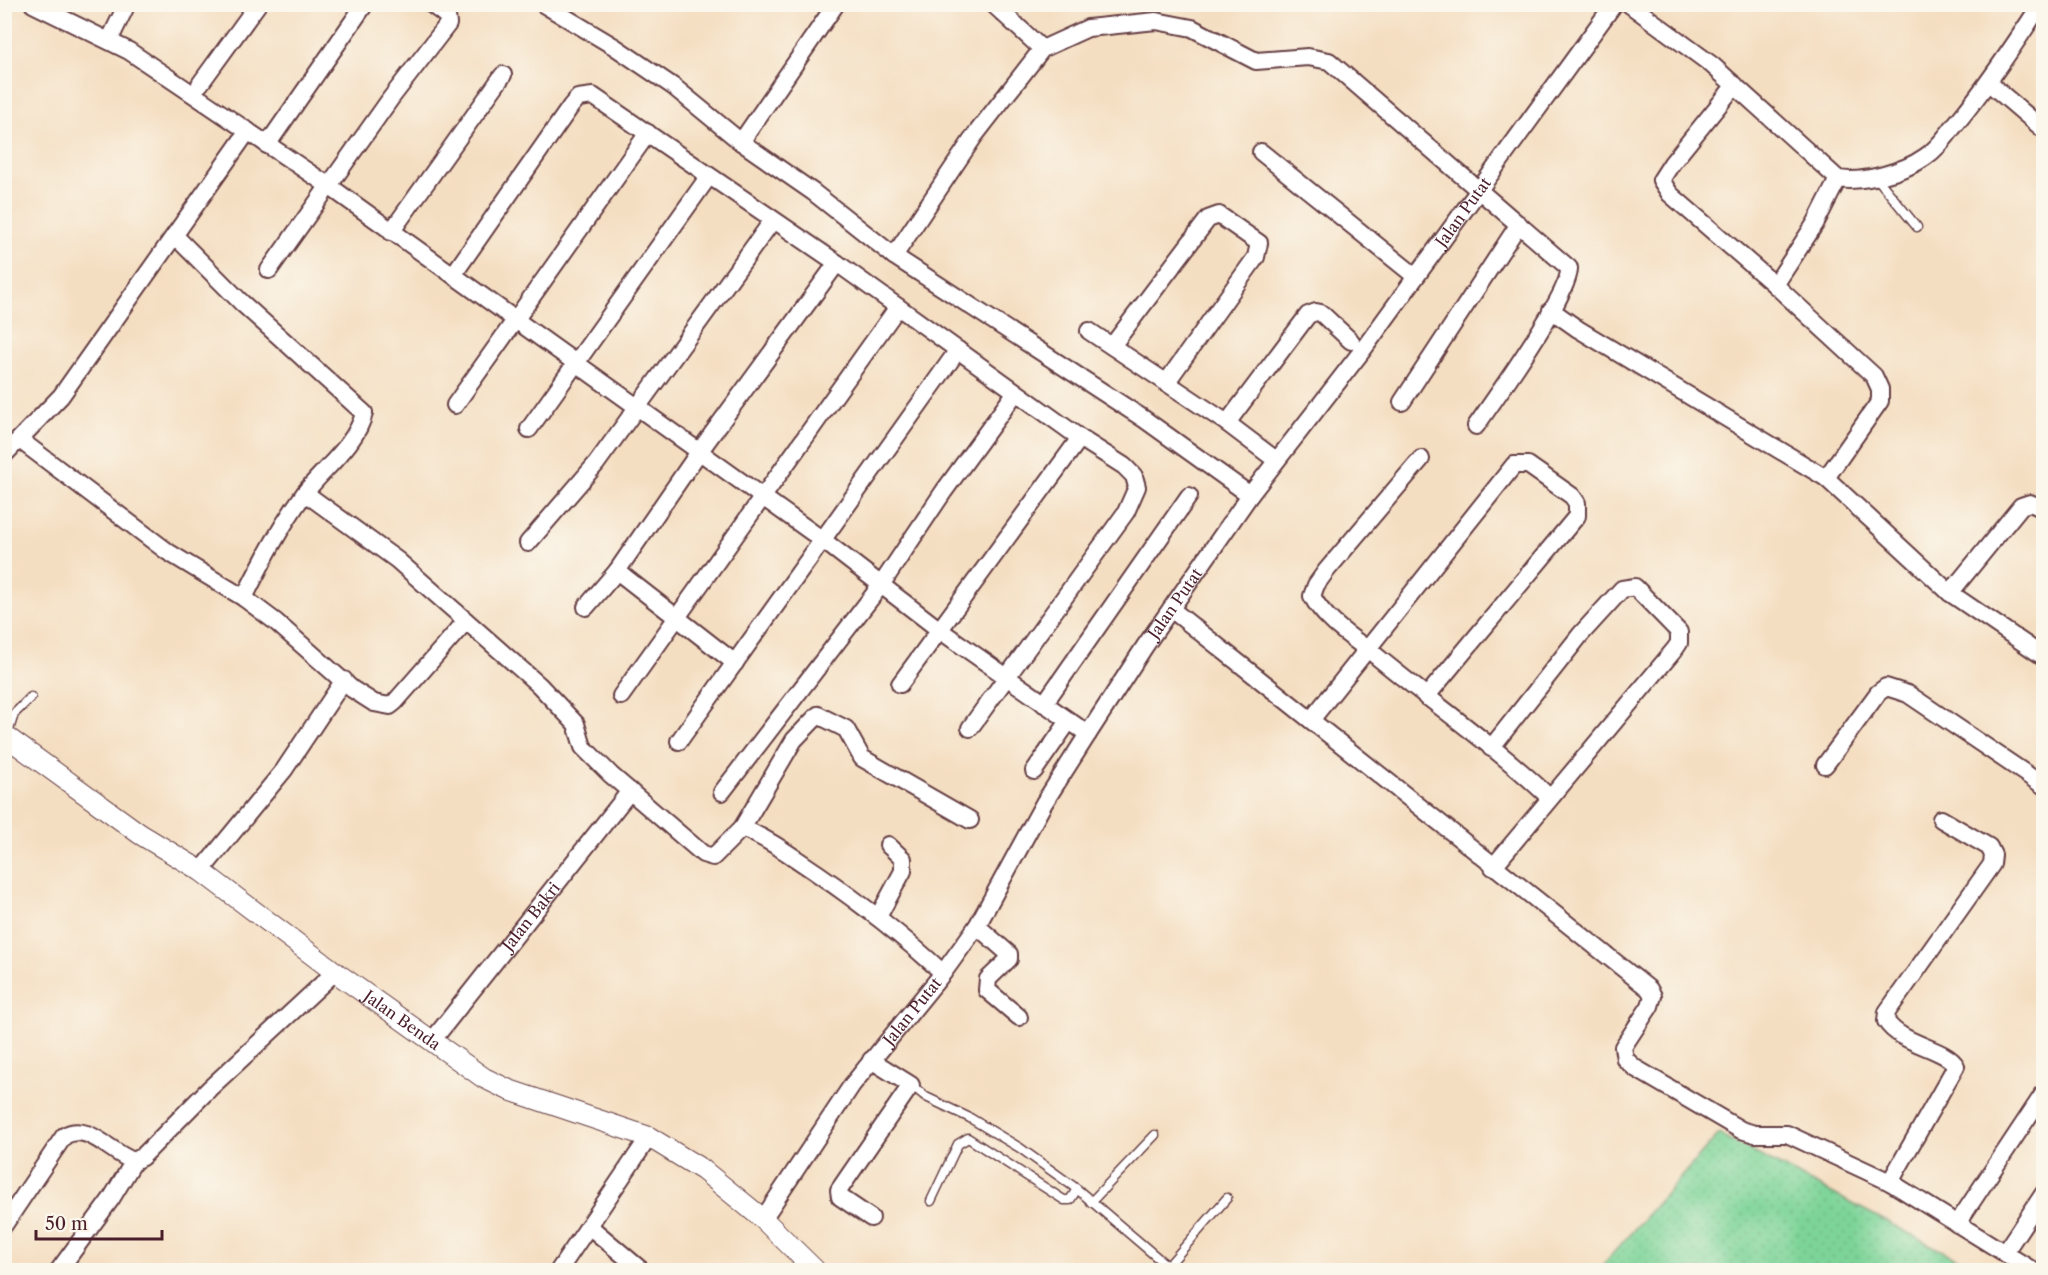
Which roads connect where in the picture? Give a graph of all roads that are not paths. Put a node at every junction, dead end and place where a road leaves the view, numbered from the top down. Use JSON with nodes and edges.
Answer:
{"nodes":[{"id":1,"x":33,"y":4,"type":"edge"},
{"id":2,"x":127,"y":4,"type":"edge"},
{"id":3,"x":258,"y":4,"type":"edge"},
{"id":4,"x":365,"y":4,"type":"edge"},
{"id":5,"x":431,"y":4,"type":"edge"},
{"id":6,"x":543,"y":4,"type":"edge"},
{"id":7,"x":836,"y":4,"type":"edge"},
{"id":8,"x":993,"y":4,"type":"edge"},
{"id":9,"x":1614,"y":4,"type":"edge"},
{"id":10,"x":1629,"y":4,"type":"edge"},
{"id":11,"x":2041,"y":4,"type":"edge"},
{"id":12,"x":110,"y":39,"type":"junction"},
{"id":13,"x":1042,"y":49,"type":"junction"},
{"id":14,"x":503,"y":75,"type":"dead end"},
{"id":15,"x":1989,"y":83,"type":"junction"},
{"id":16,"x":200,"y":84,"type":"dead end"},
{"id":17,"x":1735,"y":85,"type":"junction"},
{"id":18,"x":2043,"y":130,"type":"edge"},
{"id":19,"x":248,"y":131,"type":"junction"},
{"id":20,"x":648,"y":133,"type":"junction"},
{"id":21,"x":741,"y":142,"type":"junction"},
{"id":22,"x":267,"y":145,"type":"junction"},
{"id":23,"x":1261,"y":152,"type":"dead end"},
{"id":24,"x":709,"y":176,"type":"junction"},
{"id":25,"x":1876,"y":177,"type":"junction"},
{"id":26,"x":1838,"y":179,"type":"junction"},
{"id":27,"x":329,"y":186,"type":"junction"},
{"id":28,"x":1480,"y":191,"type":"junction"},
{"id":29,"x":773,"y":220,"type":"junction"},
{"id":30,"x":1519,"y":224,"type":"junction"},
{"id":31,"x":1917,"y":227,"type":"dead end"},
{"id":32,"x":391,"y":232,"type":"junction"},
{"id":33,"x":174,"y":236,"type":"junction"},
{"id":34,"x":894,"y":256,"type":"junction"},
{"id":35,"x":837,"y":263,"type":"junction"},
{"id":36,"x":269,"y":270,"type":"dead end"},
{"id":37,"x":453,"y":275,"type":"junction"},
{"id":38,"x":1415,"y":276,"type":"junction"},
{"id":39,"x":1775,"y":285,"type":"junction"},
{"id":40,"x":898,"y":307,"type":"junction"},
{"id":41,"x":1551,"y":310,"type":"junction"},
{"id":42,"x":516,"y":320,"type":"junction"},
{"id":43,"x":1089,"y":331,"type":"dead end"},
{"id":44,"x":1351,"y":341,"type":"dead end"},
{"id":45,"x":1112,"y":346,"type":"junction"},
{"id":46,"x":958,"y":350,"type":"junction"},
{"id":47,"x":576,"y":365,"type":"junction"},
{"id":48,"x":1166,"y":383,"type":"junction"},
{"id":49,"x":1016,"y":392,"type":"junction"},
{"id":50,"x":1402,"y":402,"type":"dead end"},
{"id":51,"x":454,"y":405,"type":"dead end"},
{"id":52,"x":637,"y":409,"type":"junction"},
{"id":53,"x":1227,"y":423,"type":"junction"},
{"id":54,"x":1476,"y":426,"type":"dead end"},
{"id":55,"x":529,"y":429,"type":"dead end"},
{"id":56,"x":1080,"y":438,"type":"junction"},
{"id":57,"x":20,"y":440,"type":"junction"},
{"id":58,"x":699,"y":452,"type":"junction"},
{"id":59,"x":4,"y":455,"type":"edge"},
{"id":60,"x":1420,"y":459,"type":"dead end"},
{"id":61,"x":1276,"y":460,"type":"junction"},
{"id":62,"x":1826,"y":478,"type":"junction"},
{"id":63,"x":305,"y":494,"type":"junction"},
{"id":64,"x":1250,"y":495,"type":"junction"},
{"id":65,"x":1189,"y":496,"type":"dead end"},
{"id":66,"x":760,"y":497,"type":"junction"},
{"id":67,"x":2043,"y":509,"type":"edge"},
{"id":68,"x":824,"y":541,"type":"junction"},
{"id":69,"x":528,"y":543,"type":"dead end"},
{"id":70,"x":617,"y":571,"type":"junction"},
{"id":71,"x":881,"y":585,"type":"junction"},
{"id":72,"x":1950,"y":593,"type":"junction"},
{"id":73,"x":244,"y":598,"type":"junction"},
{"id":74,"x":586,"y":607,"type":"dead end"},
{"id":75,"x":1171,"y":609,"type":"junction"},
{"id":76,"x":675,"y":618,"type":"junction"},
{"id":77,"x":466,"y":621,"type":"junction"},
{"id":78,"x":941,"y":631,"type":"junction"},
{"id":79,"x":1367,"y":649,"type":"junction"},
{"id":80,"x":2043,"y":657,"type":"edge"},
{"id":81,"x":735,"y":663,"type":"junction"},
{"id":82,"x":1006,"y":678,"type":"junction"},
{"id":83,"x":344,"y":680,"type":"junction"},
{"id":84,"x":900,"y":684,"type":"dead end"},
{"id":85,"x":621,"y":696,"type":"dead end"},
{"id":86,"x":32,"y":697,"type":"dead end"},
{"id":87,"x":1426,"y":697,"type":"junction"},
{"id":88,"x":1044,"y":704,"type":"junction"},
{"id":89,"x":1311,"y":720,"type":"junction"},
{"id":90,"x":1069,"y":721,"type":"junction"},
{"id":91,"x":970,"y":728,"type":"dead end"},
{"id":92,"x":1088,"y":735,"type":"junction"},
{"id":93,"x":6,"y":736,"type":"edge"},
{"id":94,"x":679,"y":741,"type":"dead end"},
{"id":95,"x":1491,"y":748,"type":"junction"},
{"id":96,"x":1825,"y":765,"type":"dead end"},
{"id":97,"x":1034,"y":771,"type":"dead end"},
{"id":98,"x":2043,"y":786,"type":"edge"},
{"id":99,"x":630,"y":791,"type":"junction"},
{"id":100,"x":722,"y":792,"type":"dead end"},
{"id":101,"x":1549,"y":797,"type":"junction"},
{"id":102,"x":1941,"y":819,"type":"dead end"},
{"id":103,"x":970,"y":820,"type":"dead end"},
{"id":104,"x":742,"y":828,"type":"junction"},
{"id":105,"x":888,"y":845,"type":"dead end"},
{"id":106,"x":1493,"y":867,"type":"junction"},
{"id":107,"x":201,"y":871,"type":"junction"},
{"id":108,"x":878,"y":916,"type":"junction"},
{"id":109,"x":977,"y":926,"type":"junction"},
{"id":110,"x":335,"y":972,"type":"junction"},
{"id":111,"x":943,"y":973,"type":"junction"},
{"id":112,"x":1019,"y":1017,"type":"dead end"},
{"id":113,"x":432,"y":1041,"type":"junction"},
{"id":114,"x":871,"y":1060,"type":"junction"},
{"id":115,"x":911,"y":1086,"type":"junction"},
{"id":116,"x":2043,"y":1093,"type":"edge"},
{"id":117,"x":1155,"y":1134,"type":"dead end"},
{"id":118,"x":649,"y":1137,"type":"junction"},
{"id":119,"x":135,"y":1161,"type":"junction"},
{"id":120,"x":1890,"y":1182,"type":"junction"},
{"id":121,"x":1077,"y":1189,"type":"junction"},
{"id":122,"x":2043,"y":1193,"type":"edge"},
{"id":123,"x":1227,"y":1198,"type":"dead end"},
{"id":124,"x":931,"y":1201,"type":"dead end"},
{"id":125,"x":1091,"y":1202,"type":"junction"},
{"id":126,"x":871,"y":1218,"type":"dead end"},
{"id":127,"x":763,"y":1219,"type":"junction"},
{"id":128,"x":1958,"y":1224,"type":"junction"},
{"id":129,"x":4,"y":1225,"type":"edge"},
{"id":130,"x":589,"y":1226,"type":"junction"},
{"id":131,"x":2005,"y":1252,"type":"junction"},
{"id":132,"x":1170,"y":1268,"type":"edge"},
{"id":133,"x":59,"y":1270,"type":"edge"},
{"id":134,"x":559,"y":1270,"type":"edge"},
{"id":135,"x":641,"y":1270,"type":"edge"},
{"id":136,"x":815,"y":1270,"type":"edge"},
{"id":137,"x":2032,"y":1270,"type":"edge"}],
"edges":[{"from":1,"to":12,"type":"street"},
{"from":2,"to":12,"type":"street"},
{"from":3,"to":16,"type":"street"},
{"from":4,"to":22,"type":"street"},
{"from":5,"to":27,"type":"street"},
{"from":6,"to":21,"type":"street"},
{"from":7,"to":21,"type":"street"},
{"from":8,"to":13,"type":"street"},
{"from":9,"to":28,"type":"street","name":"Jalan Putat"},
{"from":10,"to":17,"type":"street"},
{"from":11,"to":15,"type":"street"},
{"from":12,"to":19,"type":"street"},
{"from":13,"to":28,"type":"street"},
{"from":13,"to":34,"type":"street"},
{"from":14,"to":32,"type":"street"},
{"from":15,"to":18,"type":"street"},
{"from":15,"to":25,"type":"street"},
{"from":17,"to":26,"type":"street"},
{"from":17,"to":39,"type":"street"},
{"from":19,"to":22,"type":"street"},
{"from":19,"to":33,"type":"street"},
{"from":20,"to":24,"type":"street"},
{"from":20,"to":37,"type":"street"},
{"from":20,"to":42,"type":"street"},
{"from":21,"to":34,"type":"street"},
{"from":22,"to":27,"type":"street"},
{"from":23,"to":38,"type":"street"},
{"from":24,"to":29,"type":"street"},
{"from":24,"to":47,"type":"street"},
{"from":25,"to":26,"type":"street"},
{"from":25,"to":31,"type":"lane"},
{"from":26,"to":39,"type":"street"},
{"from":27,"to":32,"type":"street"},
{"from":27,"to":36,"type":"street"},
{"from":28,"to":30,"type":"street"},
{"from":28,"to":38,"type":"street","name":"Jalan Putat"},
{"from":29,"to":35,"type":"street"},
{"from":29,"to":52,"type":"street"},
{"from":30,"to":41,"type":"street"},
{"from":30,"to":50,"type":"street"},
{"from":32,"to":37,"type":"street"},
{"from":33,"to":57,"type":"street"},
{"from":33,"to":63,"type":"street"},
{"from":34,"to":64,"type":"street"},
{"from":35,"to":40,"type":"street"},
{"from":35,"to":58,"type":"street"},
{"from":37,"to":42,"type":"street"},
{"from":38,"to":61,"type":"street","name":"Jalan Putat"},
{"from":39,"to":62,"type":"street"},
{"from":40,"to":46,"type":"street"},
{"from":40,"to":66,"type":"street"},
{"from":41,"to":54,"type":"street"},
{"from":41,"to":62,"type":"street"},
{"from":42,"to":47,"type":"street"},
{"from":42,"to":51,"type":"street"},
{"from":43,"to":45,"type":"street"},
{"from":44,"to":53,"type":"street"},
{"from":45,"to":48,"type":"street"},
{"from":45,"to":48,"type":"street"},
{"from":46,"to":49,"type":"street"},
{"from":46,"to":68,"type":"street"},
{"from":47,"to":52,"type":"street"},
{"from":47,"to":55,"type":"street"},
{"from":48,"to":53,"type":"street"},
{"from":49,"to":56,"type":"street"},
{"from":49,"to":71,"type":"street"},
{"from":52,"to":58,"type":"street"},
{"from":52,"to":69,"type":"street"},
{"from":53,"to":61,"type":"street"},
{"from":56,"to":78,"type":"street"},
{"from":56,"to":82,"type":"street"},
{"from":57,"to":59,"type":"street"},
{"from":57,"to":73,"type":"street"},
{"from":58,"to":66,"type":"street"},
{"from":58,"to":70,"type":"street"},
{"from":60,"to":79,"type":"street"},
{"from":61,"to":64,"type":"street","name":"Jalan Putat"},
{"from":62,"to":72,"type":"street"},
{"from":63,"to":73,"type":"street"},
{"from":63,"to":77,"type":"street"},
{"from":64,"to":75,"type":"street","name":"Jalan Putat"},
{"from":65,"to":88,"type":"street"},
{"from":66,"to":68,"type":"street"},
{"from":66,"to":76,"type":"street"},
{"from":67,"to":72,"type":"street"},
{"from":68,"to":71,"type":"street"},
{"from":68,"to":81,"type":"street"},
{"from":70,"to":74,"type":"street"},
{"from":70,"to":76,"type":"street"},
{"from":71,"to":78,"type":"street"},
{"from":71,"to":100,"type":"street"},
{"from":72,"to":80,"type":"street"},
{"from":73,"to":83,"type":"street"},
{"from":75,"to":89,"type":"street"},
{"from":75,"to":92,"type":"street","name":"Jalan Putat"},
{"from":76,"to":81,"type":"street"},
{"from":76,"to":85,"type":"street"},
{"from":77,"to":83,"type":"street"},
{"from":77,"to":99,"type":"street"},
{"from":78,"to":82,"type":"street"},
{"from":78,"to":84,"type":"street"},
{"from":79,"to":87,"type":"street"},
{"from":79,"to":87,"type":"street"},
{"from":79,"to":89,"type":"street"},
{"from":81,"to":94,"type":"street"},
{"from":82,"to":88,"type":"street"},
{"from":82,"to":91,"type":"street"},
{"from":83,"to":107,"type":"street"},
{"from":86,"to":93,"type":"lane"},
{"from":87,"to":95,"type":"street"},
{"from":88,"to":90,"type":"street"},
{"from":89,"to":106,"type":"street"},
{"from":90,"to":92,"type":"street"},
{"from":90,"to":97,"type":"street"},
{"from":92,"to":109,"type":"street","name":"Jalan Putat"},
{"from":93,"to":107,"type":"street","name":"Jalan Benda"},
{"from":95,"to":101,"type":"street"},
{"from":95,"to":101,"type":"street"},
{"from":96,"to":98,"type":"street"},
{"from":99,"to":104,"type":"street"},
{"from":99,"to":113,"type":"street","name":"Jalan Bakri"},
{"from":101,"to":106,"type":"street"},
{"from":102,"to":120,"type":"street"},
{"from":103,"to":104,"type":"street"},
{"from":104,"to":108,"type":"street"},
{"from":105,"to":108,"type":"street"},
{"from":106,"to":120,"type":"street"},
{"from":107,"to":110,"type":"street","name":"Jalan Benda"},
{"from":108,"to":111,"type":"street"},
{"from":109,"to":111,"type":"street","name":"Jalan Putat"},
{"from":109,"to":112,"type":"street"},
{"from":110,"to":113,"type":"street","name":"Jalan Benda"},
{"from":110,"to":119,"type":"street"},
{"from":111,"to":114,"type":"street","name":"Jalan Putat"},
{"from":113,"to":118,"type":"street","name":"Jalan Benda"},
{"from":114,"to":115,"type":"street"},
{"from":114,"to":127,"type":"street","name":"Jalan Putat"},
{"from":115,"to":121,"type":"lane"},
{"from":115,"to":126,"type":"street"},
{"from":116,"to":128,"type":"street"},
{"from":117,"to":125,"type":"lane"},
{"from":118,"to":127,"type":"street","name":"Jalan Benda"},
{"from":118,"to":130,"type":"street"},
{"from":119,"to":129,"type":"street"},
{"from":119,"to":133,"type":"street"},
{"from":120,"to":128,"type":"street"},
{"from":121,"to":124,"type":"lane"},
{"from":121,"to":125,"type":"lane"},
{"from":122,"to":131,"type":"street"},
{"from":123,"to":132,"type":"lane"},
{"from":125,"to":132,"type":"lane"},
{"from":127,"to":136,"type":"street","name":"Jalan Benda"},
{"from":128,"to":131,"type":"street"},
{"from":130,"to":134,"type":"street"},
{"from":130,"to":135,"type":"street"},
{"from":131,"to":137,"type":"street"}]}
